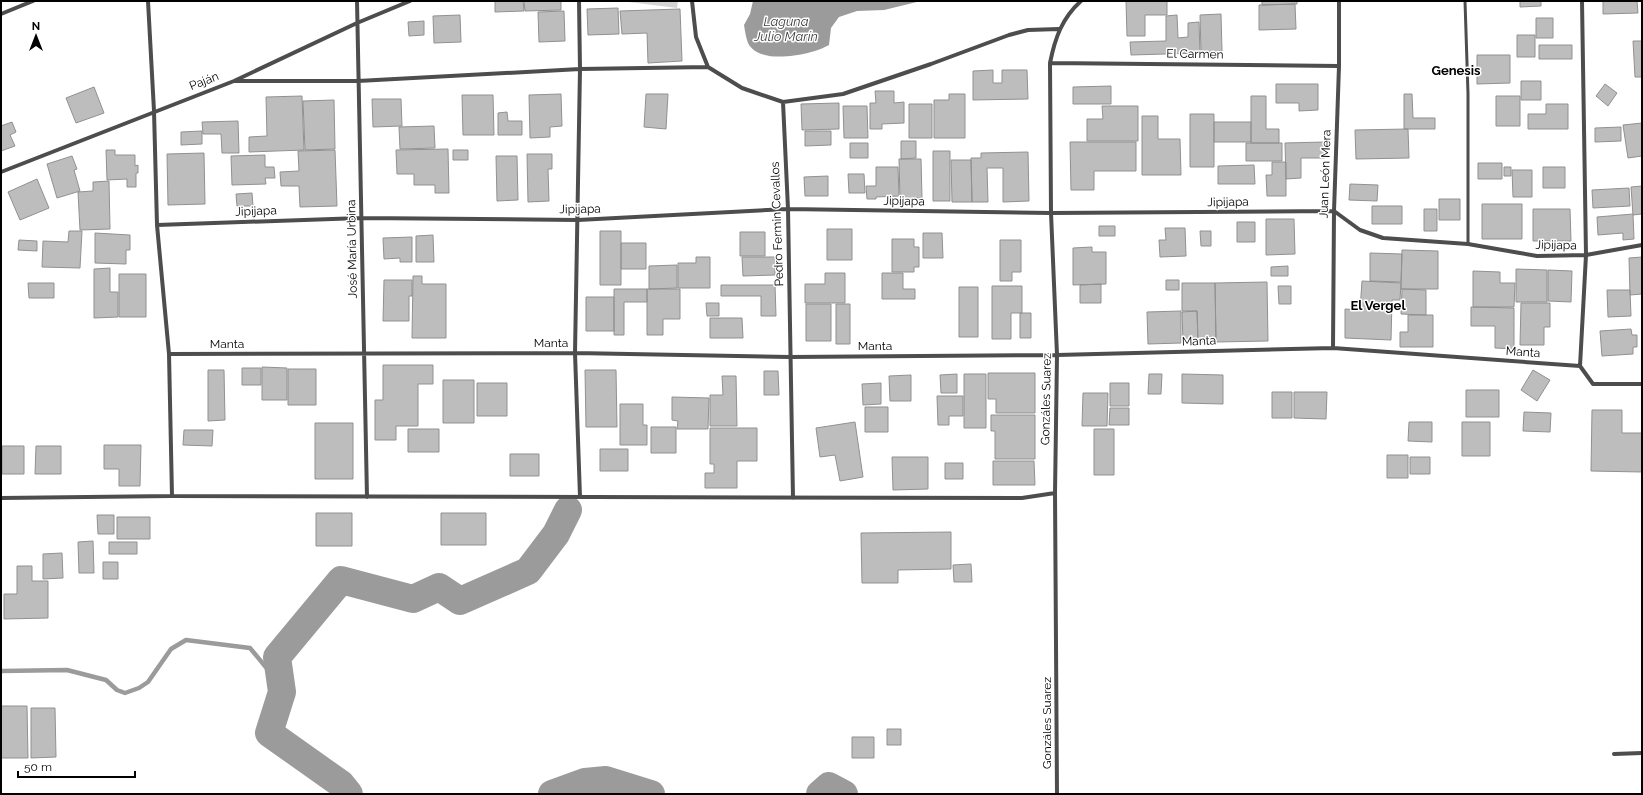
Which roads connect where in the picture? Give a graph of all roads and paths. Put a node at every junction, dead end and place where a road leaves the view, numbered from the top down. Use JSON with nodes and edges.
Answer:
{"nodes":[{"id":1,"x":34,"y":1,"type":"edge"},
{"id":2,"x":148,"y":1,"type":"edge"},
{"id":3,"x":357,"y":1,"type":"edge"},
{"id":4,"x":410,"y":1,"type":"edge"},
{"id":5,"x":578,"y":1,"type":"edge"},
{"id":6,"x":692,"y":1,"type":"edge"},
{"id":7,"x":1081,"y":1,"type":"edge"},
{"id":8,"x":1339,"y":1,"type":"edge"},
{"id":9,"x":1465,"y":1,"type":"edge"},
{"id":10,"x":1582,"y":1,"type":"edge"},
{"id":11,"x":1,"y":14,"type":"edge"},
{"id":12,"x":357,"y":23,"type":"junction"},
{"id":13,"x":1059,"y":29,"type":"junction"},
{"id":14,"x":1050,"y":62,"type":"junction"},
{"id":15,"x":1339,"y":66,"type":"junction"},
{"id":16,"x":708,"y":67,"type":"junction"},
{"id":17,"x":580,"y":69,"type":"junction"},
{"id":18,"x":234,"y":81,"type":"junction"},
{"id":19,"x":358,"y":81,"type":"junction"},
{"id":20,"x":783,"y":102,"type":"junction"},
{"id":21,"x":154,"y":111,"type":"junction"},
{"id":22,"x":1,"y":172,"type":"edge"},
{"id":23,"x":788,"y":209,"type":"junction"},
{"id":24,"x":1334,"y":211,"type":"junction"},
{"id":25,"x":1051,"y":213,"type":"junction"},
{"id":26,"x":361,"y":218,"type":"junction"},
{"id":27,"x":578,"y":220,"type":"junction"},
{"id":28,"x":157,"y":225,"type":"junction"},
{"id":29,"x":1468,"y":244,"type":"junction"},
{"id":30,"x":1642,"y":245,"type":"edge"},
{"id":31,"x":1586,"y":255,"type":"junction"},
{"id":32,"x":1333,"y":348,"type":"junction"},
{"id":33,"x":575,"y":353,"type":"junction"},
{"id":34,"x":169,"y":354,"type":"junction"},
{"id":35,"x":364,"y":354,"type":"junction"},
{"id":36,"x":1057,"y":356,"type":"junction"},
{"id":37,"x":790,"y":357,"type":"junction"},
{"id":38,"x":1580,"y":366,"type":"junction"},
{"id":39,"x":1642,"y":384,"type":"edge"},
{"id":40,"x":1055,"y":493,"type":"junction"},
{"id":41,"x":172,"y":496,"type":"junction"},
{"id":42,"x":367,"y":497,"type":"junction"},
{"id":43,"x":580,"y":497,"type":"junction"},
{"id":44,"x":1,"y":498,"type":"edge"},
{"id":45,"x":793,"y":498,"type":"junction"},
{"id":46,"x":1642,"y":753,"type":"edge"},
{"id":47,"x":1614,"y":754,"type":"dead end"},
{"id":48,"x":1057,"y":794,"type":"edge"}],
"edges":[{"from":1,"to":11,"type":"street"},
{"from":2,"to":21,"type":"street"},
{"from":3,"to":12,"type":"street","name":"José María Urbina"},
{"from":4,"to":12,"type":"street","name":"Paján"},
{"from":5,"to":17,"type":"street"},
{"from":6,"to":16,"type":"street"},
{"from":7,"to":13,"type":"street","name":"Gonzáles Suarez"},
{"from":8,"to":15,"type":"street","name":"Juan León Mera"},
{"from":9,"to":29,"type":"lane"},
{"from":10,"to":31,"type":"street"},
{"from":12,"to":18,"type":"street","name":"Paján"},
{"from":12,"to":19,"type":"street","name":"José María Urbina"},
{"from":13,"to":14,"type":"street","name":"Gonzáles Suarez"},
{"from":13,"to":20,"type":"street"},
{"from":14,"to":15,"type":"street","name":"El Carmen"},
{"from":14,"to":25,"type":"street","name":"Gonzáles Suarez"},
{"from":15,"to":24,"type":"street","name":"Juan León Mera"},
{"from":16,"to":17,"type":"street"},
{"from":16,"to":20,"type":"street"},
{"from":17,"to":19,"type":"street"},
{"from":17,"to":27,"type":"street"},
{"from":18,"to":19,"type":"street"},
{"from":18,"to":21,"type":"street","name":"Paján"},
{"from":19,"to":26,"type":"street","name":"José María Urbina"},
{"from":20,"to":23,"type":"street","name":"Pedro Fermin Cevallos"},
{"from":21,"to":22,"type":"street","name":"Paján"},
{"from":21,"to":28,"type":"street"},
{"from":23,"to":25,"type":"street","name":"Jipijapa"},
{"from":23,"to":27,"type":"street","name":"Jipijapa"},
{"from":23,"to":37,"type":"street","name":"Pedro Fermin Cevallos"},
{"from":24,"to":25,"type":"street","name":"Jipijapa"},
{"from":24,"to":29,"type":"street","name":"Jipijapa"},
{"from":24,"to":32,"type":"street","name":"Juan León Mera"},
{"from":25,"to":36,"type":"street","name":"Gonzáles Suarez"},
{"from":26,"to":27,"type":"street","name":"Jipijapa"},
{"from":26,"to":28,"type":"street","name":"Jipijapa"},
{"from":26,"to":35,"type":"street","name":"José María Urbina"},
{"from":27,"to":33,"type":"street"},
{"from":28,"to":34,"type":"street"},
{"from":29,"to":31,"type":"street","name":"Jipijapa"},
{"from":30,"to":31,"type":"street","name":"Jipijapa"},
{"from":31,"to":38,"type":"street"},
{"from":32,"to":36,"type":"street","name":"Manta"},
{"from":32,"to":38,"type":"street","name":"Manta"},
{"from":33,"to":35,"type":"street","name":"Manta"},
{"from":33,"to":37,"type":"street","name":"Manta"},
{"from":33,"to":43,"type":"street"},
{"from":34,"to":35,"type":"street","name":"Manta"},
{"from":34,"to":41,"type":"street"},
{"from":35,"to":42,"type":"street","name":"José María Urbina"},
{"from":36,"to":37,"type":"street","name":"Manta"},
{"from":36,"to":40,"type":"street","name":"Gonzáles Suarez"},
{"from":37,"to":45,"type":"street","name":"Pedro Fermin Cevallos"},
{"from":38,"to":39,"type":"street"},
{"from":40,"to":45,"type":"street"},
{"from":40,"to":48,"type":"street","name":"Gonzáles Suarez"},
{"from":41,"to":42,"type":"street"},
{"from":41,"to":44,"type":"street"},
{"from":42,"to":43,"type":"street"},
{"from":43,"to":45,"type":"street"},
{"from":46,"to":47,"type":"street"}]}
